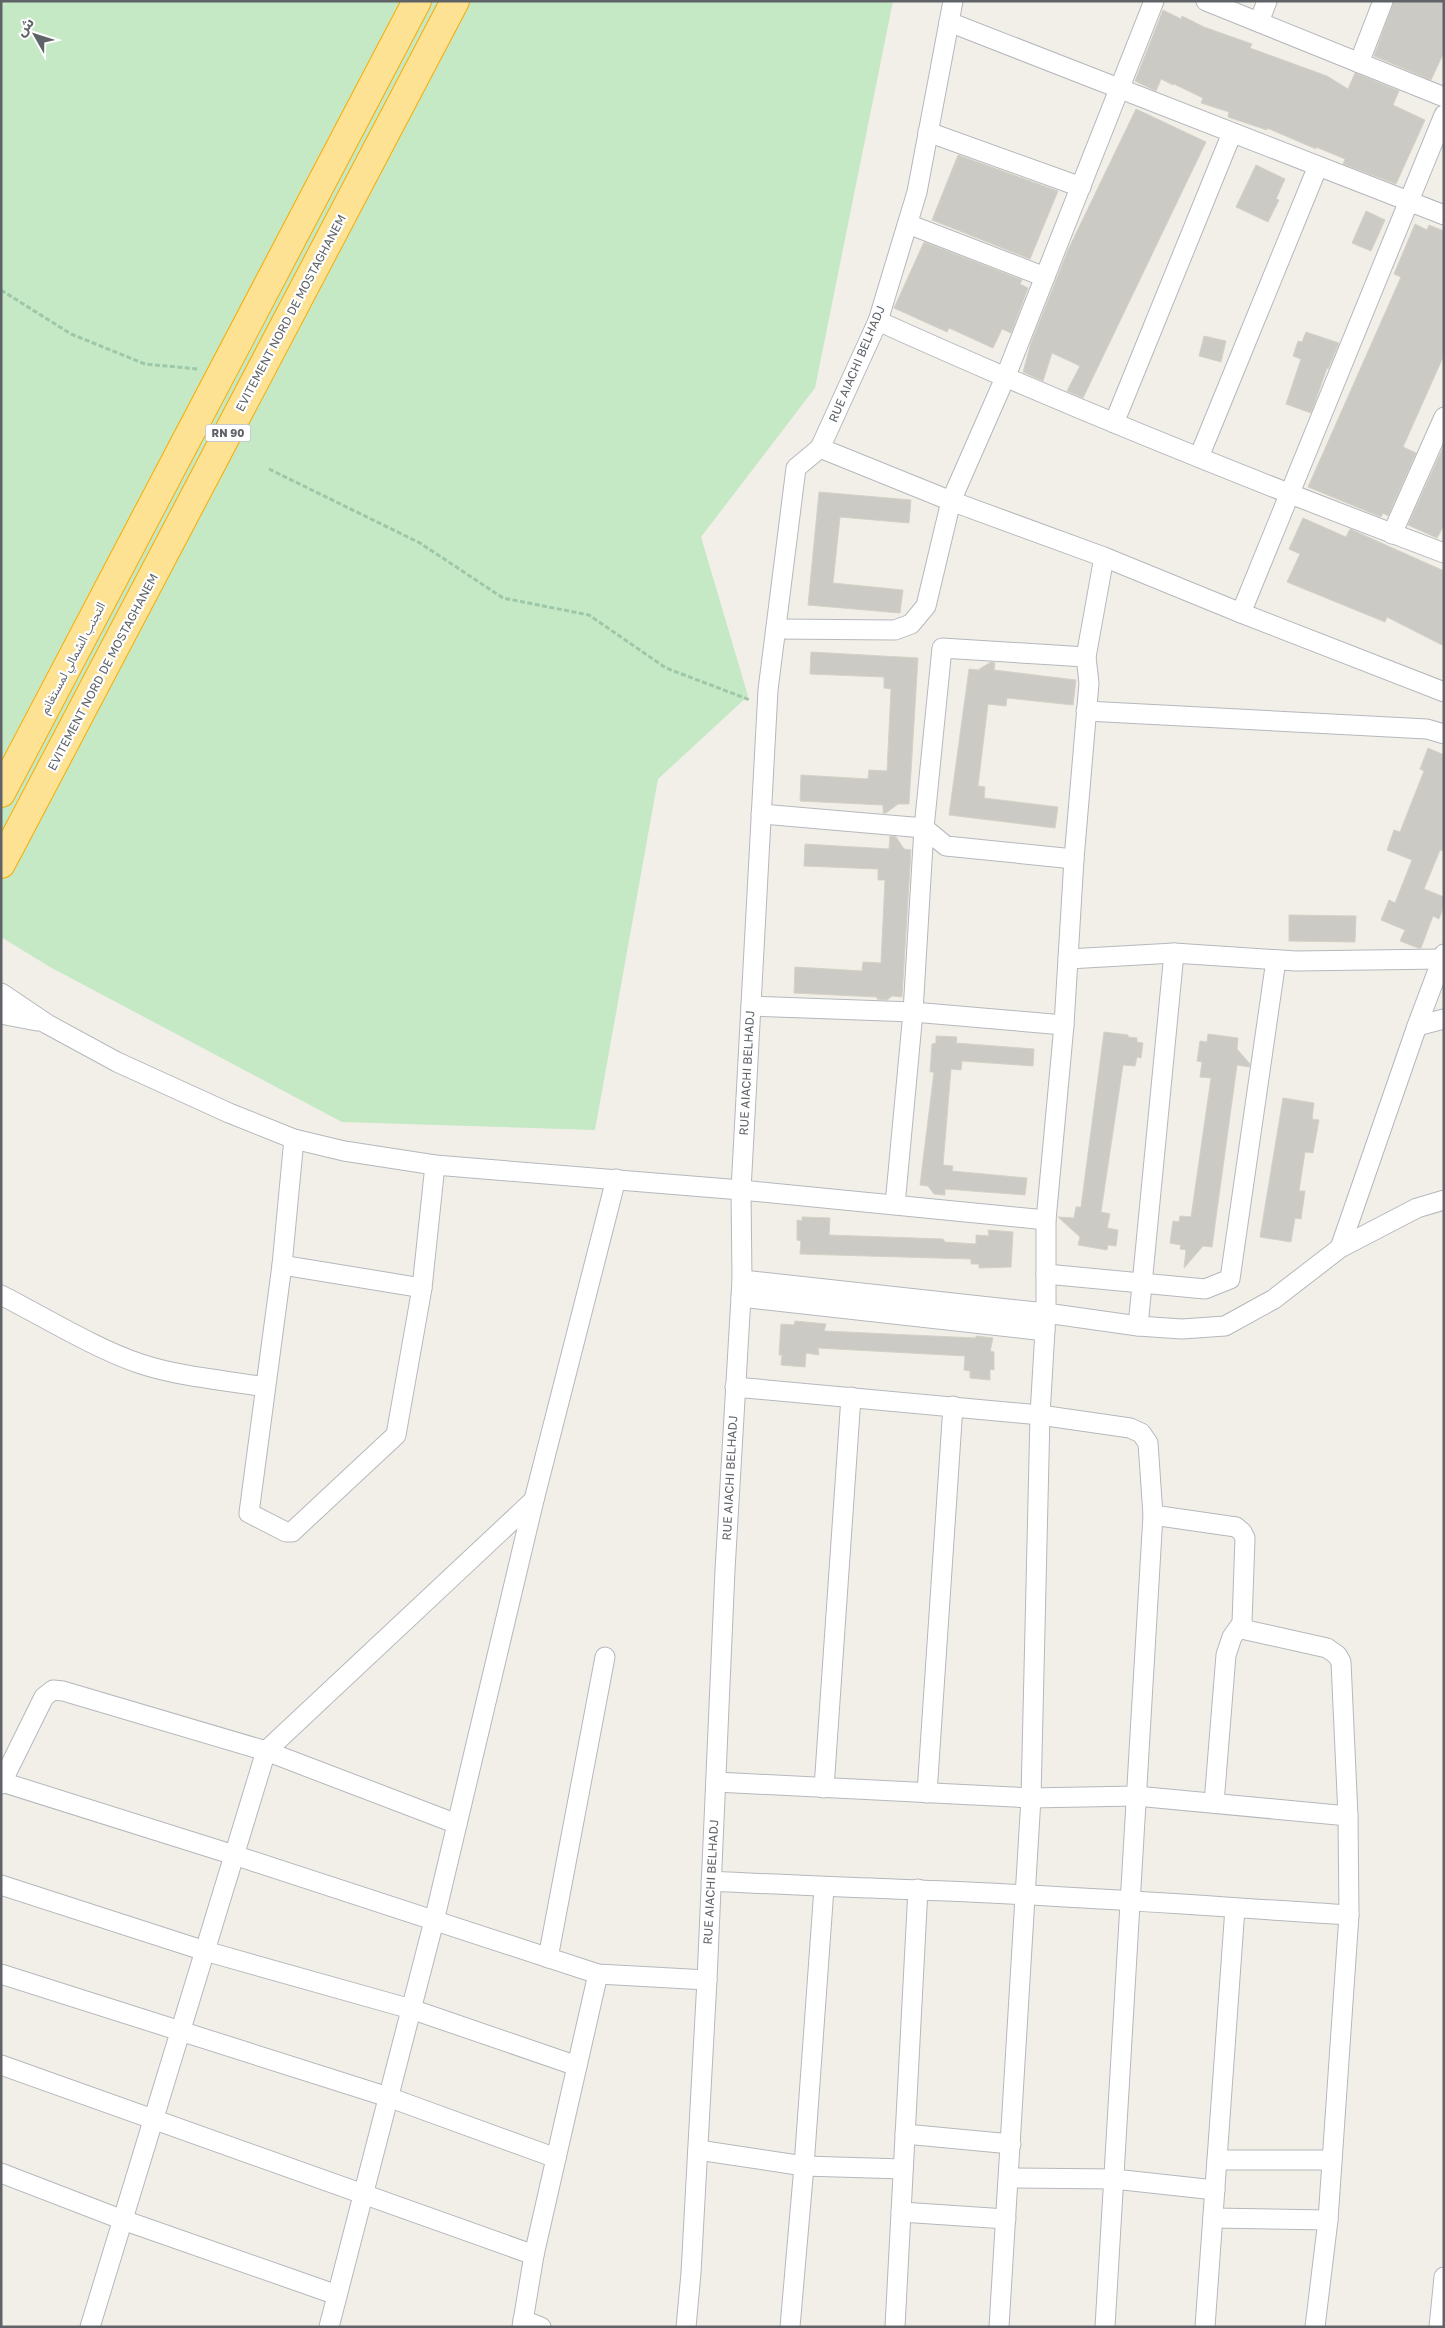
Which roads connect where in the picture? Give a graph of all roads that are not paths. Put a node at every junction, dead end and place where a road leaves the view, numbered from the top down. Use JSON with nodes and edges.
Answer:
{"nodes":[{"id":1,"x":417,"y":1,"type":"edge"},
{"id":2,"x":456,"y":1,"type":"edge"},
{"id":3,"x":953,"y":1,"type":"edge"},
{"id":4,"x":1154,"y":1,"type":"edge"},
{"id":5,"x":1206,"y":1,"type":"edge"},
{"id":6,"x":1267,"y":1,"type":"edge"},
{"id":7,"x":1383,"y":1,"type":"edge"},
{"id":8,"x":949,"y":22,"type":"junction"},
{"id":9,"x":1259,"y":22,"type":"junction"},
{"id":10,"x":1358,"y":62,"type":"junction"},
{"id":11,"x":1119,"y":90,"type":"junction"},
{"id":12,"x":1444,"y":97,"type":"edge"},
{"id":13,"x":1444,"y":115,"type":"edge"},
{"id":14,"x":928,"y":132,"type":"junction"},
{"id":15,"x":1232,"y":133,"type":"junction"},
{"id":16,"x":1318,"y":166,"type":"junction"},
{"id":17,"x":1081,"y":187,"type":"junction"},
{"id":18,"x":1409,"y":201,"type":"junction"},
{"id":19,"x":1444,"y":215,"type":"edge"},
{"id":20,"x":908,"y":224,"type":"junction"},
{"id":21,"x":1045,"y":277,"type":"junction"},
{"id":22,"x":878,"y":321,"type":"junction"},
{"id":23,"x":1005,"y":378,"type":"junction"},
{"id":24,"x":1444,"y":417,"type":"edge"},
{"id":25,"x":1114,"y":423,"type":"junction"},
{"id":26,"x":820,"y":448,"type":"junction"},
{"id":27,"x":1199,"y":458,"type":"junction"},
{"id":28,"x":1290,"y":495,"type":"junction"},
{"id":29,"x":950,"y":501,"type":"junction"},
{"id":30,"x":1392,"y":534,"type":"junction"},
{"id":31,"x":1444,"y":553,"type":"edge"},
{"id":32,"x":1104,"y":557,"type":"junction"},
{"id":33,"x":1241,"y":614,"type":"junction"},
{"id":34,"x":776,"y":629,"type":"junction"},
{"id":35,"x":1086,"y":657,"type":"junction"},
{"id":36,"x":1444,"y":692,"type":"edge"},
{"id":37,"x":1086,"y":711,"type":"junction"},
{"id":38,"x":1444,"y":734,"type":"edge"},
{"id":39,"x":1,"y":793,"type":"edge"},
{"id":40,"x":761,"y":814,"type":"junction"},
{"id":41,"x":924,"y":828,"type":"junction"},
{"id":42,"x":1074,"y":859,"type":"junction"},
{"id":43,"x":1,"y":864,"type":"edge"},
{"id":44,"x":1174,"y":953,"type":"junction"},
{"id":45,"x":1443,"y":957,"type":"edge"},
{"id":46,"x":1068,"y":959,"type":"junction"},
{"id":47,"x":1276,"y":960,"type":"junction"},
{"id":48,"x":1,"y":993,"type":"edge"},
{"id":49,"x":751,"y":1006,"type":"junction"},
{"id":50,"x":913,"y":1012,"type":"junction"},
{"id":51,"x":1,"y":1014,"type":"edge"},
{"id":52,"x":1444,"y":1019,"type":"edge"},
{"id":53,"x":48,"y":1024,"type":"junction"},
{"id":54,"x":1064,"y":1025,"type":"junction"},
{"id":55,"x":1416,"y":1026,"type":"junction"},
{"id":56,"x":294,"y":1139,"type":"junction"},
{"id":57,"x":435,"y":1165,"type":"junction"},
{"id":58,"x":616,"y":1179,"type":"junction"},
{"id":59,"x":741,"y":1190,"type":"junction"},
{"id":60,"x":1444,"y":1200,"type":"edge"},
{"id":61,"x":895,"y":1205,"type":"junction"},
{"id":62,"x":1046,"y":1220,"type":"junction"},
{"id":63,"x":1340,"y":1248,"type":"junction"},
{"id":64,"x":282,"y":1265,"type":"junction"},
{"id":65,"x":1046,"y":1274,"type":"junction"},
{"id":66,"x":1142,"y":1283,"type":"junction"},
{"id":67,"x":422,"y":1288,"type":"junction"},
{"id":68,"x":741,"y":1289,"type":"junction"},
{"id":69,"x":1,"y":1295,"type":"edge"},
{"id":70,"x":1045,"y":1322,"type":"junction"},
{"id":71,"x":1138,"y":1326,"type":"junction"},
{"id":72,"x":265,"y":1387,"type":"junction"},
{"id":73,"x":736,"y":1387,"type":"junction"},
{"id":74,"x":851,"y":1397,"type":"junction"},
{"id":75,"x":953,"y":1406,"type":"junction"},
{"id":76,"x":1040,"y":1415,"type":"junction"},
{"id":77,"x":534,"y":1500,"type":"junction"},
{"id":78,"x":1153,"y":1516,"type":"junction"},
{"id":79,"x":1242,"y":1623,"type":"junction"},
{"id":80,"x":605,"y":1657,"type":"dead end"},
{"id":81,"x":266,"y":1751,"type":"junction"},
{"id":82,"x":716,"y":1782,"type":"junction"},
{"id":83,"x":2,"y":1783,"type":"edge"},
{"id":84,"x":824,"y":1788,"type":"junction"},
{"id":85,"x":927,"y":1793,"type":"junction"},
{"id":86,"x":1136,"y":1796,"type":"junction"},
{"id":87,"x":1031,"y":1798,"type":"junction"},
{"id":88,"x":1214,"y":1803,"type":"junction"},
{"id":89,"x":1348,"y":1816,"type":"junction"},
{"id":90,"x":457,"y":1824,"type":"junction"},
{"id":91,"x":234,"y":1855,"type":"junction"},
{"id":92,"x":711,"y":1881,"type":"junction"},
{"id":93,"x":1,"y":1885,"type":"edge"},
{"id":94,"x":824,"y":1888,"type":"junction"},
{"id":95,"x":918,"y":1890,"type":"junction"},
{"id":96,"x":1025,"y":1895,"type":"junction"},
{"id":97,"x":1130,"y":1901,"type":"junction"},
{"id":98,"x":1235,"y":1908,"type":"junction"},
{"id":99,"x":1349,"y":1916,"type":"junction"},
{"id":100,"x":434,"y":1921,"type":"junction"},
{"id":101,"x":205,"y":1951,"type":"junction"},
{"id":102,"x":548,"y":1958,"type":"junction"},
{"id":103,"x":1,"y":1974,"type":"edge"},
{"id":104,"x":598,"y":1974,"type":"junction"},
{"id":105,"x":707,"y":1980,"type":"junction"},
{"id":106,"x":411,"y":2009,"type":"junction"},
{"id":107,"x":180,"y":2032,"type":"junction"},
{"id":108,"x":1,"y":2065,"type":"edge"},
{"id":109,"x":577,"y":2066,"type":"junction"},
{"id":110,"x":388,"y":2097,"type":"junction"},
{"id":111,"x":154,"y":2119,"type":"junction"},
{"id":112,"x":905,"y":2134,"type":"junction"},
{"id":113,"x":1011,"y":2144,"type":"junction"},
{"id":114,"x":698,"y":2150,"type":"junction"},
{"id":115,"x":556,"y":2158,"type":"junction"},
{"id":116,"x":1218,"y":2160,"type":"junction"},
{"id":117,"x":1332,"y":2160,"type":"junction"},
{"id":118,"x":804,"y":2166,"type":"junction"},
{"id":119,"x":903,"y":2168,"type":"junction"},
{"id":120,"x":1,"y":2173,"type":"edge"},
{"id":121,"x":1008,"y":2178,"type":"junction"},
{"id":122,"x":1114,"y":2179,"type":"junction"},
{"id":123,"x":1215,"y":2190,"type":"junction"},
{"id":124,"x":363,"y":2193,"type":"junction"},
{"id":125,"x":901,"y":2212,"type":"junction"},
{"id":126,"x":1006,"y":2218,"type":"junction"},
{"id":127,"x":1213,"y":2218,"type":"junction"},
{"id":128,"x":123,"y":2220,"type":"junction"},
{"id":129,"x":1328,"y":2220,"type":"junction"},
{"id":130,"x":534,"y":2255,"type":"junction"},
{"id":131,"x":1444,"y":2277,"type":"edge"},
{"id":132,"x":337,"y":2296,"type":"junction"},
{"id":133,"x":522,"y":2324,"type":"edge"},
{"id":134,"x":90,"y":2327,"type":"edge"},
{"id":135,"x":329,"y":2327,"type":"edge"},
{"id":136,"x":541,"y":2327,"type":"edge"},
{"id":137,"x":686,"y":2327,"type":"edge"},
{"id":138,"x":790,"y":2327,"type":"edge"},
{"id":139,"x":895,"y":2327,"type":"edge"},
{"id":140,"x":998,"y":2327,"type":"edge"},
{"id":141,"x":1105,"y":2327,"type":"edge"},
{"id":142,"x":1206,"y":2327,"type":"edge"},
{"id":143,"x":1315,"y":2327,"type":"edge"},
{"id":144,"x":1439,"y":2327,"type":"edge"}],
"edges":[{"from":1,"to":39,"type":"highway","name":"التجنب الشمالي لمستغانم","number":"RN 90"},
{"from":2,"to":43,"type":"highway","name":"EVITEMENT NORD DE MOSTAGHANEM","number":"RN 90"},
{"from":3,"to":8,"type":"street","name":"RUE AIACHI BELHADJ"},
{"from":4,"to":11,"type":"street"},
{"from":5,"to":9,"type":"street"},
{"from":6,"to":9,"type":"street"},
{"from":7,"to":10,"type":"street"},
{"from":8,"to":11,"type":"street"},
{"from":8,"to":14,"type":"street","name":"RUE AIACHI BELHADJ"},
{"from":9,"to":10,"type":"street"},
{"from":10,"to":12,"type":"street"},
{"from":11,"to":15,"type":"street"},
{"from":11,"to":17,"type":"street"},
{"from":13,"to":18,"type":"street"},
{"from":14,"to":17,"type":"street"},
{"from":14,"to":20,"type":"street","name":"RUE AIACHI BELHADJ"},
{"from":15,"to":16,"type":"street"},
{"from":15,"to":25,"type":"street"},
{"from":16,"to":18,"type":"street"},
{"from":16,"to":27,"type":"street"},
{"from":17,"to":21,"type":"street"},
{"from":18,"to":19,"type":"street"},
{"from":18,"to":28,"type":"street"},
{"from":20,"to":21,"type":"street"},
{"from":20,"to":22,"type":"street","name":"RUE AIACHI BELHADJ"},
{"from":21,"to":23,"type":"street"},
{"from":22,"to":23,"type":"street"},
{"from":22,"to":26,"type":"street","name":"RUE AIACHI BELHADJ"},
{"from":23,"to":25,"type":"street"},
{"from":23,"to":29,"type":"street"},
{"from":24,"to":30,"type":"street"},
{"from":25,"to":27,"type":"street"},
{"from":26,"to":29,"type":"street"},
{"from":26,"to":34,"type":"street","name":"RUE AIACHI BELHADJ"},
{"from":27,"to":28,"type":"street"},
{"from":28,"to":30,"type":"street"},
{"from":28,"to":33,"type":"street"},
{"from":29,"to":32,"type":"street"},
{"from":29,"to":34,"type":"street"},
{"from":30,"to":31,"type":"street"},
{"from":32,"to":33,"type":"street"},
{"from":32,"to":35,"type":"street"},
{"from":33,"to":36,"type":"street"},
{"from":34,"to":40,"type":"street","name":"RUE AIACHI BELHADJ"},
{"from":35,"to":37,"type":"street"},
{"from":35,"to":41,"type":"street"},
{"from":37,"to":38,"type":"street"},
{"from":37,"to":42,"type":"street"},
{"from":40,"to":41,"type":"street"},
{"from":40,"to":49,"type":"street","name":"RUE AIACHI BELHADJ"},
{"from":41,"to":42,"type":"street"},
{"from":41,"to":50,"type":"street"},
{"from":42,"to":46,"type":"street"},
{"from":44,"to":46,"type":"street"},
{"from":44,"to":47,"type":"street"},
{"from":44,"to":66,"type":"street"},
{"from":45,"to":47,"type":"street"},
{"from":45,"to":55,"type":"street"},
{"from":46,"to":54,"type":"street"},
{"from":47,"to":66,"type":"street"},
{"from":48,"to":53,"type":"street"},
{"from":49,"to":50,"type":"street"},
{"from":49,"to":59,"type":"street","name":"RUE AIACHI BELHADJ"},
{"from":50,"to":54,"type":"street"},
{"from":50,"to":61,"type":"street"},
{"from":51,"to":53,"type":"street"},
{"from":52,"to":55,"type":"street"},
{"from":53,"to":56,"type":"street"},
{"from":54,"to":62,"type":"street"},
{"from":55,"to":63,"type":"street"},
{"from":56,"to":57,"type":"street"},
{"from":56,"to":64,"type":"street"},
{"from":57,"to":58,"type":"street"},
{"from":57,"to":67,"type":"street"},
{"from":58,"to":59,"type":"street"},
{"from":58,"to":77,"type":"street"},
{"from":59,"to":61,"type":"street"},
{"from":59,"to":68,"type":"street","name":"RUE AIACHI BELHADJ"},
{"from":60,"to":63,"type":"street"},
{"from":61,"to":62,"type":"street"},
{"from":62,"to":65,"type":"street"},
{"from":63,"to":71,"type":"street"},
{"from":64,"to":67,"type":"street"},
{"from":64,"to":72,"type":"street"},
{"from":65,"to":66,"type":"street"},
{"from":65,"to":70,"type":"street"},
{"from":66,"to":71,"type":"street"},
{"from":67,"to":72,"type":"street"},
{"from":68,"to":70,"type":"street"},
{"from":68,"to":73,"type":"street","name":"RUE AIACHI BELHADJ"},
{"from":69,"to":72,"type":"street"},
{"from":70,"to":71,"type":"street"},
{"from":70,"to":76,"type":"street"},
{"from":73,"to":74,"type":"street"},
{"from":73,"to":82,"type":"street","name":"RUE AIACHI BELHADJ"},
{"from":74,"to":75,"type":"street"},
{"from":74,"to":84,"type":"street"},
{"from":75,"to":76,"type":"street"},
{"from":75,"to":85,"type":"street"},
{"from":76,"to":78,"type":"street"},
{"from":76,"to":87,"type":"street"},
{"from":77,"to":81,"type":"street"},
{"from":77,"to":90,"type":"street"},
{"from":78,"to":79,"type":"street"},
{"from":78,"to":86,"type":"street"},
{"from":79,"to":88,"type":"street"},
{"from":79,"to":89,"type":"street"},
{"from":80,"to":102,"type":"street"},
{"from":81,"to":83,"type":"street"},
{"from":81,"to":90,"type":"street"},
{"from":81,"to":91,"type":"street"},
{"from":82,"to":84,"type":"street"},
{"from":82,"to":92,"type":"street","name":"RUE AIACHI BELHADJ"},
{"from":83,"to":91,"type":"street"},
{"from":84,"to":85,"type":"street"},
{"from":85,"to":87,"type":"street"},
{"from":86,"to":87,"type":"street"},
{"from":86,"to":88,"type":"street"},
{"from":86,"to":97,"type":"street"},
{"from":87,"to":96,"type":"street"},
{"from":88,"to":89,"type":"street"},
{"from":89,"to":99,"type":"street"},
{"from":90,"to":100,"type":"street"},
{"from":91,"to":100,"type":"street"},
{"from":91,"to":101,"type":"street"},
{"from":92,"to":94,"type":"street"},
{"from":92,"to":105,"type":"street","name":"RUE AIACHI BELHADJ"},
{"from":93,"to":101,"type":"street"},
{"from":94,"to":95,"type":"street"},
{"from":94,"to":118,"type":"street"},
{"from":95,"to":96,"type":"street"},
{"from":95,"to":112,"type":"street"},
{"from":96,"to":97,"type":"street"},
{"from":96,"to":113,"type":"street"},
{"from":97,"to":98,"type":"street"},
{"from":97,"to":122,"type":"street"},
{"from":98,"to":99,"type":"street"},
{"from":98,"to":116,"type":"street"},
{"from":99,"to":117,"type":"street"},
{"from":100,"to":102,"type":"street"},
{"from":100,"to":106,"type":"street"},
{"from":101,"to":106,"type":"street"},
{"from":101,"to":107,"type":"street"},
{"from":102,"to":104,"type":"street"},
{"from":103,"to":107,"type":"street"},
{"from":104,"to":105,"type":"street"},
{"from":104,"to":109,"type":"street"},
{"from":105,"to":114,"type":"street","name":"RUE AIACHI BELHADJ"},
{"from":106,"to":109,"type":"street"},
{"from":106,"to":110,"type":"street"},
{"from":107,"to":110,"type":"street"},
{"from":107,"to":111,"type":"street"},
{"from":108,"to":111,"type":"street"},
{"from":109,"to":115,"type":"street"},
{"from":110,"to":115,"type":"street"},
{"from":110,"to":124,"type":"street"},
{"from":111,"to":124,"type":"street"},
{"from":111,"to":128,"type":"street"},
{"from":112,"to":113,"type":"street"},
{"from":112,"to":119,"type":"street"},
{"from":113,"to":121,"type":"street"},
{"from":114,"to":118,"type":"street"},
{"from":114,"to":137,"type":"street","name":"RUE AIACHI BELHADJ"},
{"from":115,"to":130,"type":"street"},
{"from":116,"to":117,"type":"street"},
{"from":116,"to":123,"type":"street"},
{"from":117,"to":129,"type":"street"},
{"from":118,"to":119,"type":"street"},
{"from":118,"to":138,"type":"street"},
{"from":119,"to":125,"type":"street"},
{"from":120,"to":128,"type":"street"},
{"from":121,"to":122,"type":"street"},
{"from":121,"to":126,"type":"street"},
{"from":122,"to":123,"type":"street"},
{"from":122,"to":141,"type":"street"},
{"from":123,"to":127,"type":"street"},
{"from":124,"to":130,"type":"street"},
{"from":124,"to":132,"type":"street"},
{"from":125,"to":126,"type":"street"},
{"from":125,"to":139,"type":"street"},
{"from":126,"to":140,"type":"street"},
{"from":127,"to":129,"type":"street"},
{"from":127,"to":142,"type":"street"},
{"from":128,"to":132,"type":"street"},
{"from":128,"to":134,"type":"street"},
{"from":129,"to":143,"type":"street"},
{"from":130,"to":133,"type":"street"},
{"from":131,"to":144,"type":"street"},
{"from":132,"to":135,"type":"street"},
{"from":133,"to":136,"type":"street"}]}
